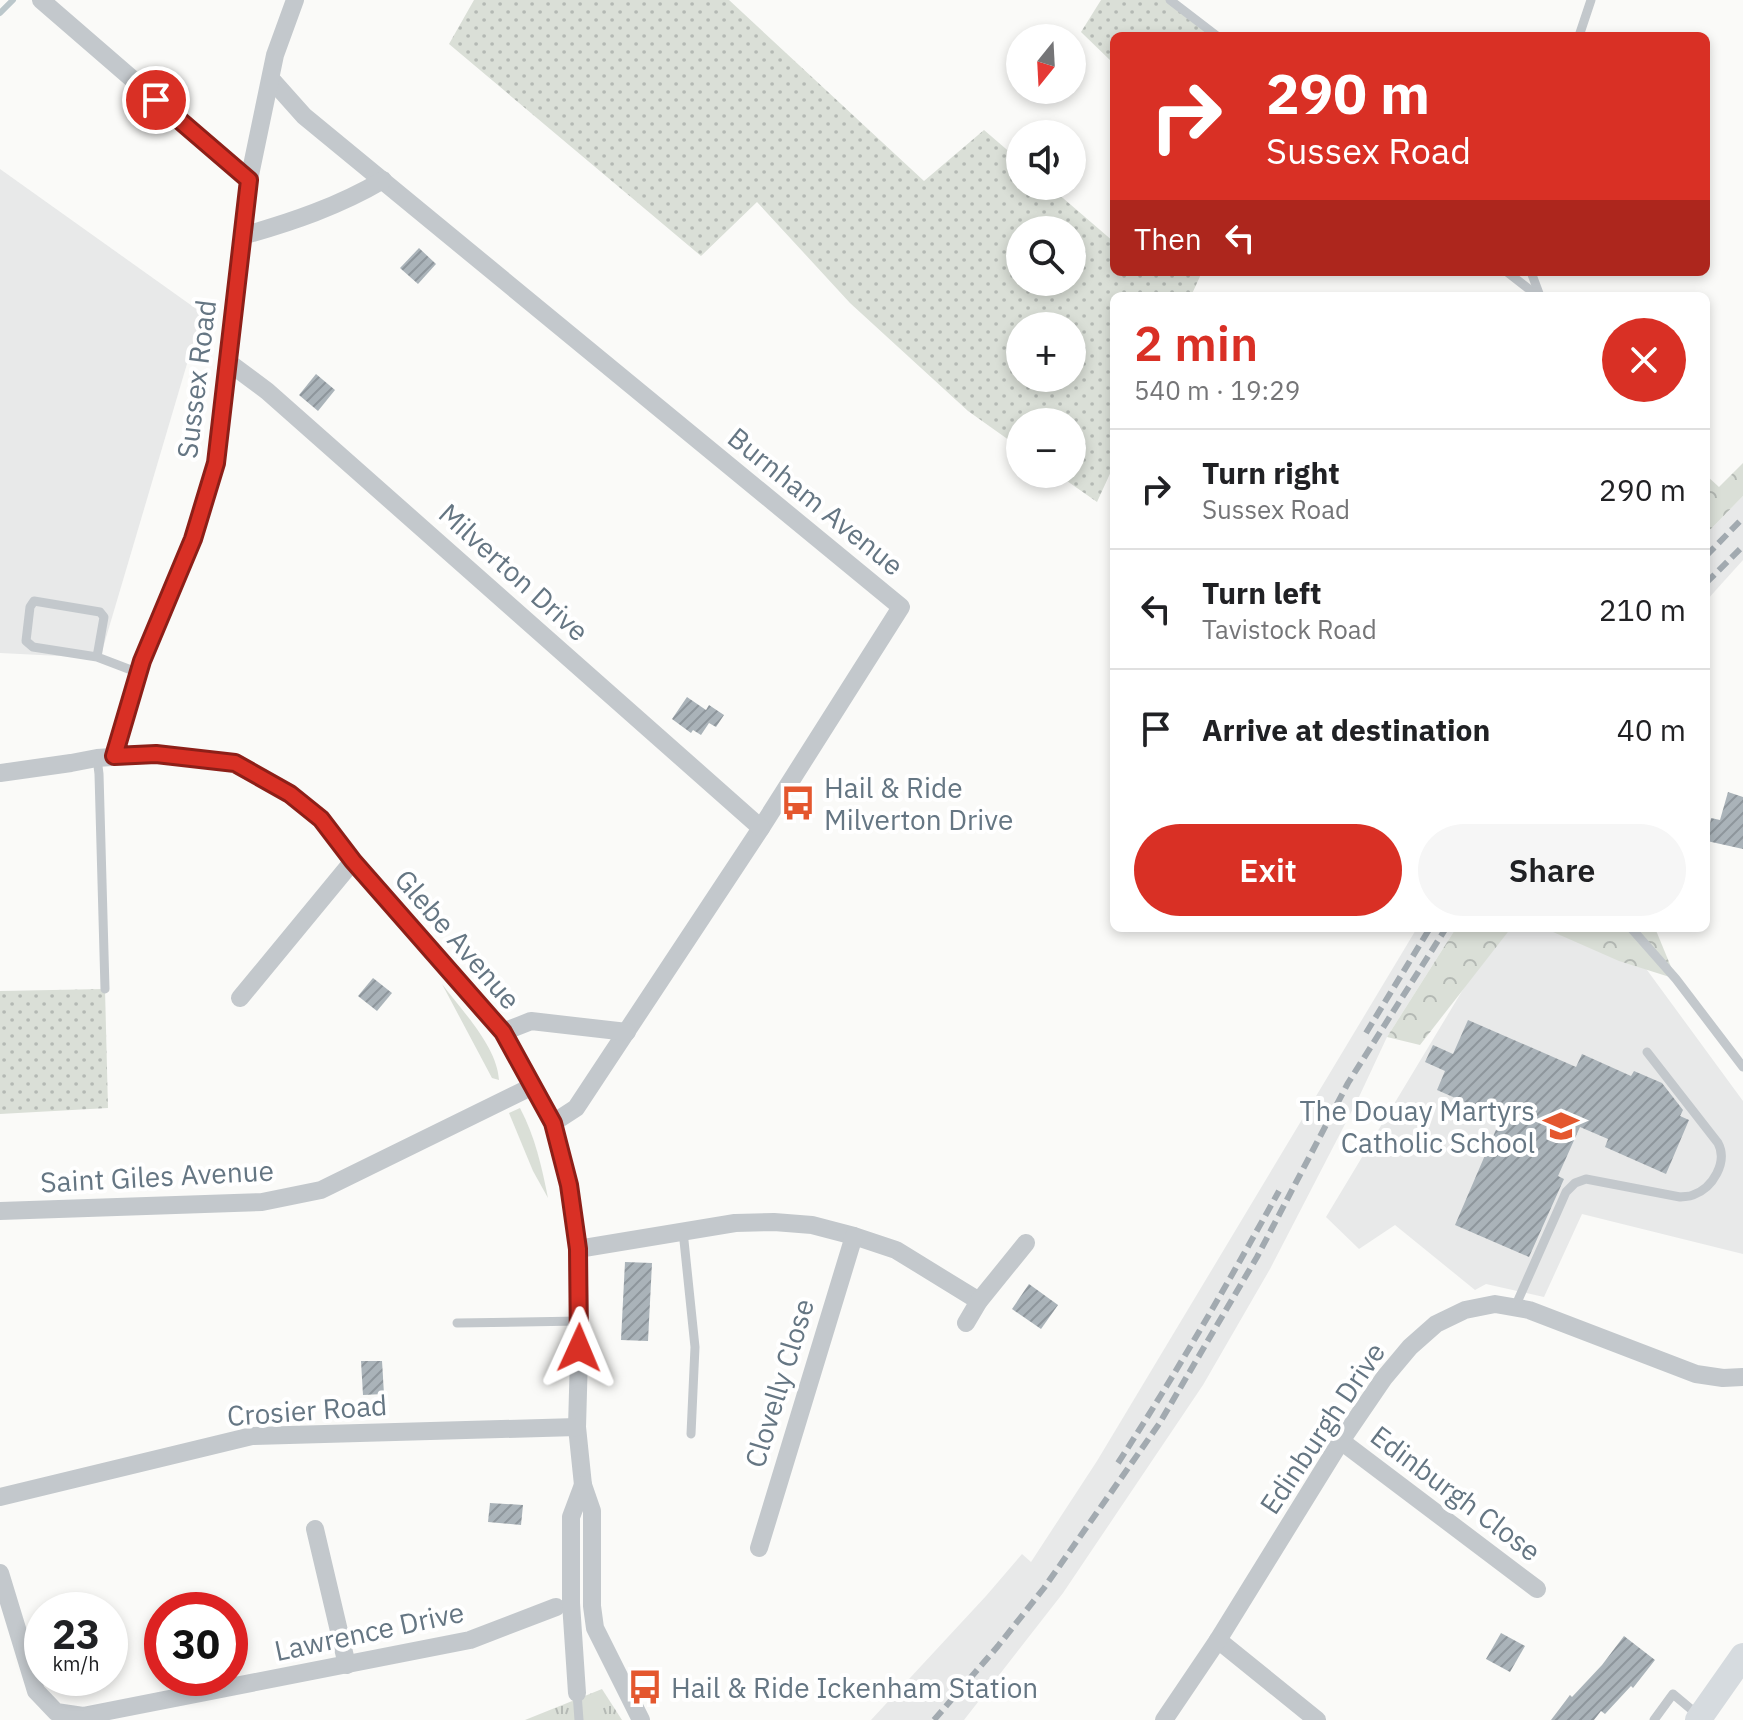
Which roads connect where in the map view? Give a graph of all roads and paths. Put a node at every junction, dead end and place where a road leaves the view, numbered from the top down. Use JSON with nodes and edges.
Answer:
{"nodes":[{"id":1,"x":41,"y":0,"type":"edge"},
{"id":2,"x":295,"y":0,"type":"edge"},
{"id":3,"x":1170,"y":0,"type":"edge"},
{"id":4,"x":1591,"y":0,"type":"edge"},
{"id":5,"x":1212,"y":32,"type":"edge"},
{"id":6,"x":1580,"y":32,"type":"edge"},
{"id":7,"x":271,"y":79,"type":"junction"},
{"id":8,"x":264,"y":109,"type":"junction"},
{"id":9,"x":304,"y":116,"type":"junction"},
{"id":10,"x":249,"y":180,"type":"junction"},
{"id":11,"x":383,"y":180,"type":"junction"},
{"id":12,"x":242,"y":236,"type":"junction"},
{"id":13,"x":1512,"y":276,"type":"edge"},
{"id":14,"x":1534,"y":292,"type":"edge"},
{"id":15,"x":228,"y":362,"type":"junction"},
{"id":16,"x":97,"y":657,"type":"junction"},
{"id":17,"x":139,"y":673,"type":"junction"},
{"id":18,"x":106,"y":757,"type":"junction"},
{"id":19,"x":0,"y":773,"type":"edge"},
{"id":20,"x":761,"y":828,"type":"junction"},
{"id":21,"x":353,"y":861,"type":"junction"},
{"id":22,"x":1635,"y":932,"type":"edge"},
{"id":23,"x":105,"y":989,"type":"dead end"},
{"id":24,"x":240,"y":998,"type":"dead end"},
{"id":25,"x":503,"y":1032,"type":"junction"},
{"id":26,"x":627,"y":1032,"type":"junction"},
{"id":27,"x":1647,"y":1052,"type":"dead end"},
{"id":28,"x":1743,"y":1067,"type":"edge"},
{"id":29,"x":533,"y":1086,"type":"junction"},
{"id":30,"x":553,"y":1123,"type":"junction"},
{"id":31,"x":0,"y":1211,"type":"edge"},
{"id":32,"x":683,"y":1231,"type":"junction"},
{"id":33,"x":854,"y":1236,"type":"junction"},
{"id":34,"x":1026,"y":1243,"type":"dead end"},
{"id":35,"x":578,"y":1249,"type":"junction"},
{"id":36,"x":979,"y":1301,"type":"junction"},
{"id":37,"x":1515,"y":1307,"type":"junction"},
{"id":38,"x":580,"y":1321,"type":"junction"},
{"id":39,"x":457,"y":1323,"type":"dead end"},
{"id":40,"x":966,"y":1323,"type":"dead end"},
{"id":41,"x":1743,"y":1377,"type":"edge"},
{"id":42,"x":577,"y":1427,"type":"junction"},
{"id":43,"x":691,"y":1434,"type":"dead end"},
{"id":44,"x":1341,"y":1441,"type":"junction"},
{"id":45,"x":583,"y":1485,"type":"junction"},
{"id":46,"x":0,"y":1497,"type":"edge"},
{"id":47,"x":315,"y":1529,"type":"dead end"},
{"id":48,"x":759,"y":1548,"type":"dead end"},
{"id":49,"x":0,"y":1573,"type":"edge"},
{"id":50,"x":1537,"y":1589,"type":"dead end"},
{"id":51,"x":556,"y":1607,"type":"dead end"},
{"id":52,"x":1218,"y":1640,"type":"junction"},
{"id":53,"x":1743,"y":1656,"type":"edge"},
{"id":54,"x":347,"y":1665,"type":"junction"},
{"id":55,"x":577,"y":1693,"type":"joint"},
{"id":56,"x":1700,"y":1718,"type":"edge"},
{"id":57,"x":579,"y":1720,"type":"edge"},
{"id":58,"x":641,"y":1720,"type":"edge"},
{"id":59,"x":1164,"y":1720,"type":"edge"},
{"id":60,"x":1317,"y":1720,"type":"edge"},
{"id":61,"x":1654,"y":1720,"type":"edge"}],
"edges":[{"from":1,"to":10,"type":"street"},
{"from":2,"to":7,"type":"street","name":"Sussex Road"},
{"from":3,"to":5,"type":"lane"},
{"from":4,"to":6,"type":"lane"},
{"from":7,"to":8,"type":"street","name":"Sussex Road"},
{"from":7,"to":9,"type":"street","name":"Burnham Avenue"},
{"from":8,"to":9,"type":"street","name":"Burnham Avenue"},
{"from":8,"to":10,"type":"street","name":"Sussex Road"},
{"from":9,"to":11,"type":"street","name":"Burnham Avenue"},
{"from":10,"to":12,"type":"street","name":"Sussex Road"},
{"from":11,"to":12,"type":"street"},
{"from":11,"to":20,"type":"street","name":"Burnham Avenue"},
{"from":12,"to":15,"type":"street","name":"Sussex Road"},
{"from":13,"to":14,"type":"lane"},
{"from":15,"to":17,"type":"street","name":"Sussex Road"},
{"from":15,"to":20,"type":"street","name":"Milverton Drive"},
{"from":16,"to":16,"type":"lane"},
{"from":16,"to":17,"type":"lane"},
{"from":17,"to":18,"type":"street","name":"Sussex Road"},
{"from":18,"to":19,"type":"street","name":"Glebe Avenue"},
{"from":18,"to":21,"type":"street","name":"Glebe Avenue"},
{"from":18,"to":23,"type":"lane"},
{"from":20,"to":26,"type":"street","name":"Burnham Avenue"},
{"from":21,"to":24,"type":"street"},
{"from":21,"to":25,"type":"street","name":"Glebe Avenue"},
{"from":22,"to":28,"type":"lane"},
{"from":25,"to":26,"type":"street"},
{"from":25,"to":29,"type":"street","name":"Glebe Avenue"},
{"from":26,"to":30,"type":"street","name":"Burnham Avenue"},
{"from":27,"to":37,"type":"lane"},
{"from":29,"to":30,"type":"street","name":"Glebe Avenue"},
{"from":29,"to":31,"type":"street","name":"Saint Giles Avenue"},
{"from":30,"to":35,"type":"street","name":"Glebe Avenue"},
{"from":32,"to":33,"type":"street"},
{"from":32,"to":35,"type":"street"},
{"from":32,"to":43,"type":"lane"},
{"from":33,"to":36,"type":"street"},
{"from":33,"to":48,"type":"street","name":"Clovelly Close"},
{"from":34,"to":36,"type":"street"},
{"from":35,"to":38,"type":"street","name":"Glebe Avenue"},
{"from":36,"to":40,"type":"street"},
{"from":37,"to":41,"type":"street","name":"Edinburgh Drive"},
{"from":37,"to":44,"type":"street","name":"Edinburgh Drive"},
{"from":38,"to":39,"type":"lane"},
{"from":38,"to":42,"type":"street","name":"Glebe Avenue"},
{"from":42,"to":45,"type":"street","name":"Glebe Avenue"},
{"from":42,"to":46,"type":"street","name":"Crosier Road"},
{"from":44,"to":50,"type":"street","name":"Edinburgh Close"},
{"from":44,"to":52,"type":"street","name":"Edinburgh Drive"},
{"from":45,"to":55,"type":"street","name":"Glebe Avenue"},
{"from":45,"to":58,"type":"street","name":"Glebe Avenue"},
{"from":47,"to":54,"type":"street"},
{"from":49,"to":54,"type":"street","name":"Lawrence Drive"},
{"from":51,"to":54,"type":"street","name":"Lawrence Drive"},
{"from":52,"to":59,"type":"street","name":"Edinburgh Drive"},
{"from":52,"to":60,"type":"street"},
{"from":53,"to":56,"type":"main road"},
{"from":55,"to":57,"type":"lane"},
{"from":56,"to":61,"type":"lane"}]}
